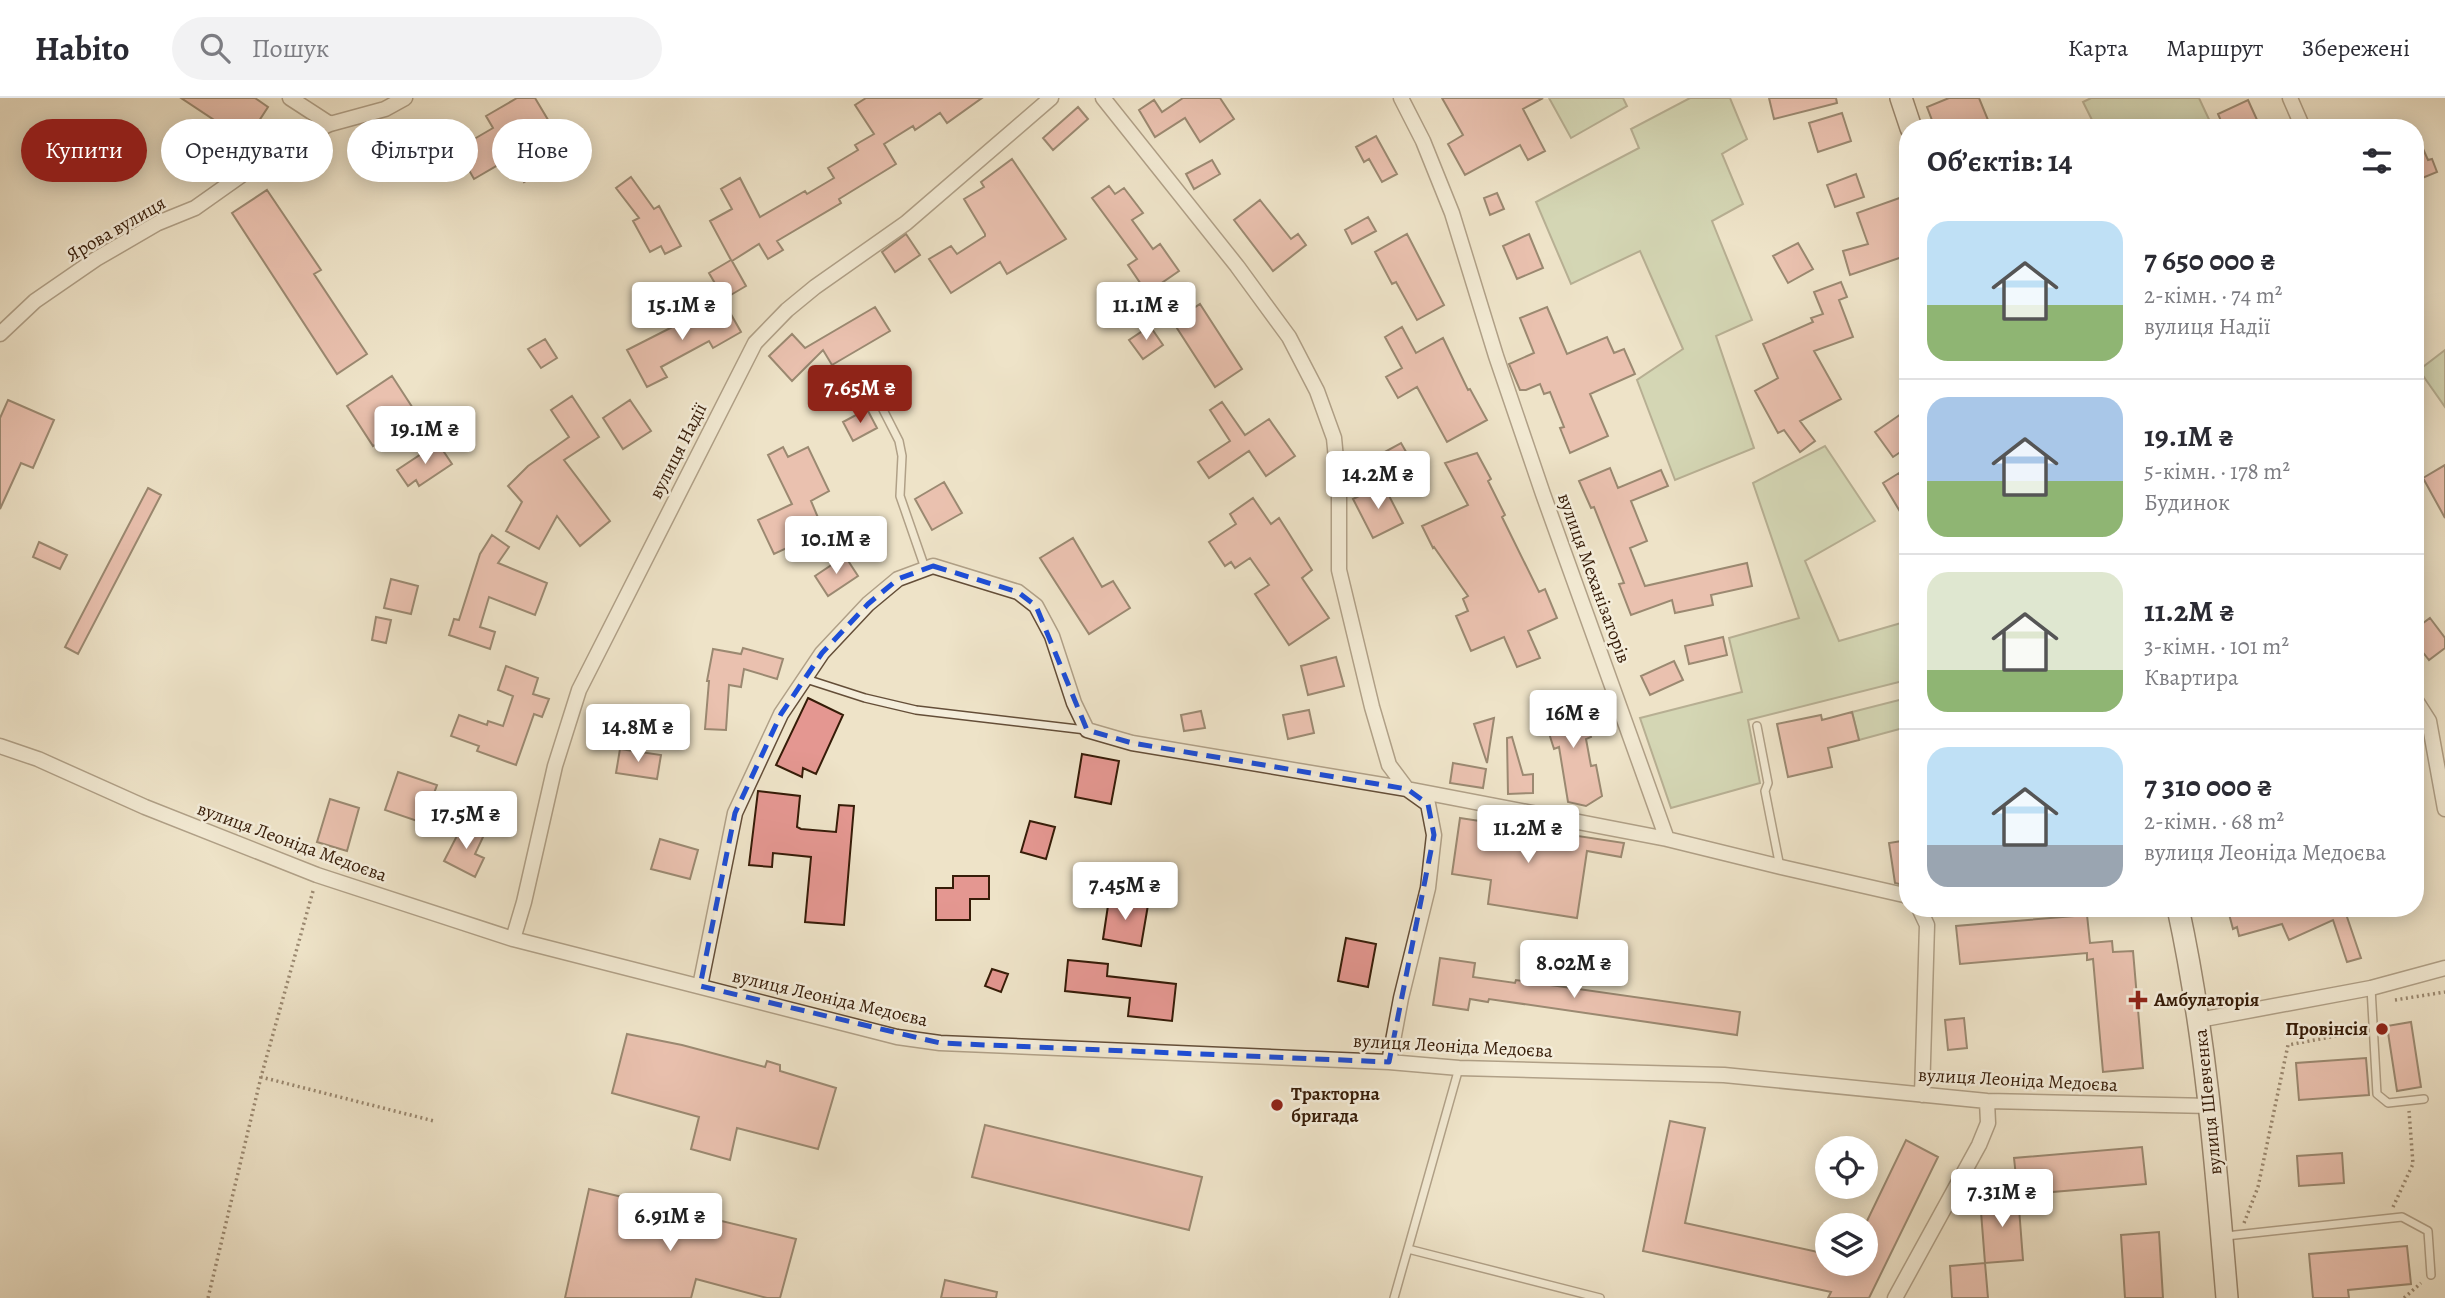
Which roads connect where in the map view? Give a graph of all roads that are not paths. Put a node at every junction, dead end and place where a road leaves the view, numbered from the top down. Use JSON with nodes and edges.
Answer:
{"nodes":[{"id":1,"x":290,"y":98,"type":"edge"},
{"id":2,"x":405,"y":98,"type":"edge"},
{"id":3,"x":1051,"y":98,"type":"edge"},
{"id":4,"x":1103,"y":98,"type":"edge"},
{"id":5,"x":1401,"y":98,"type":"edge"},
{"id":6,"x":1901,"y":98,"type":"edge"},
{"id":7,"x":2290,"y":98,"type":"edge"},
{"id":8,"x":322,"y":119,"type":"edge"},
{"id":9,"x":1908,"y":119,"type":"edge"},
{"id":10,"x":2299,"y":119,"type":"edge"},
{"id":11,"x":333,"y":123,"type":"edge"},
{"id":12,"x":232,"y":182,"type":"edge"},
{"id":13,"x":0,"y":334,"type":"edge"},
{"id":14,"x":874,"y":393,"type":"dead end"},
{"id":15,"x":925,"y":568,"type":"junction"},
{"id":16,"x":805,"y":678,"type":"junction"},
{"id":17,"x":2424,"y":713,"type":"edge"},
{"id":18,"x":1757,"y":726,"type":"dead end"},
{"id":19,"x":1087,"y":730,"type":"junction"},
{"id":20,"x":3,"y":750,"type":"edge"},
{"id":21,"x":1408,"y":789,"type":"junction"},
{"id":22,"x":2445,"y":809,"type":"edge"},
{"id":23,"x":1667,"y":839,"type":"junction"},
{"id":24,"x":1781,"y":867,"type":"junction"},
{"id":25,"x":1899,"y":893,"type":"edge"},
{"id":26,"x":1923,"y":917,"type":"edge"},
{"id":27,"x":2180,"y":917,"type":"edge"},
{"id":28,"x":513,"y":939,"type":"junction"},
{"id":29,"x":2445,"y":968,"type":"edge"},
{"id":30,"x":700,"y":986,"type":"junction"},
{"id":31,"x":2371,"y":988,"type":"junction"},
{"id":32,"x":2199,"y":1020,"type":"junction"},
{"id":33,"x":1389,"y":1062,"type":"junction"},
{"id":34,"x":1460,"y":1068,"type":"junction"},
{"id":35,"x":1922,"y":1095,"type":"junction"},
{"id":36,"x":2424,"y":1099,"type":"dead end"},
{"id":37,"x":1987,"y":1101,"type":"junction"},
{"id":38,"x":2210,"y":1106,"type":"junction"},
{"id":39,"x":2230,"y":1236,"type":"junction"},
{"id":40,"x":1408,"y":1249,"type":"junction"},
{"id":41,"x":2431,"y":1275,"type":"road end"},
{"id":42,"x":1394,"y":1298,"type":"edge"},
{"id":43,"x":1600,"y":1298,"type":"edge"},
{"id":44,"x":1895,"y":1298,"type":"edge"},
{"id":45,"x":2227,"y":1298,"type":"edge"}],
"edges":[{"from":1,"to":8,"type":"street"},
{"from":2,"to":11,"type":"street","name":"Ярова вулиця"},
{"from":3,"to":28,"type":"street","name":"вулиця Надії"},
{"from":4,"to":21,"type":"street"},
{"from":5,"to":23,"type":"street","name":"вулиця Механізаторів"},
{"from":6,"to":9,"type":"main road"},
{"from":7,"to":10,"type":"street"},
{"from":12,"to":13,"type":"street","name":"Ярова вулиця"},
{"from":14,"to":15,"type":"lane"},
{"from":15,"to":16,"type":"street"},
{"from":15,"to":19,"type":"street"},
{"from":16,"to":19,"type":"lane"},
{"from":16,"to":30,"type":"street"},
{"from":17,"to":22,"type":"street"},
{"from":18,"to":24,"type":"lane"},
{"from":19,"to":21,"type":"street"},
{"from":20,"to":28,"type":"street","name":"вулиця Леоніда Медоєва"},
{"from":21,"to":23,"type":"street"},
{"from":21,"to":33,"type":"street"},
{"from":23,"to":24,"type":"street"},
{"from":24,"to":25,"type":"street"},
{"from":26,"to":35,"type":"street"},
{"from":27,"to":32,"type":"main road","name":"вулиця Шевченка"},
{"from":28,"to":30,"type":"street","name":"вулиця Леоніда Медоєва"},
{"from":29,"to":31,"type":"street"},
{"from":30,"to":33,"type":"street","name":"вулиця Леоніда Медоєва"},
{"from":31,"to":32,"type":"street"},
{"from":31,"to":36,"type":"lane"},
{"from":32,"to":38,"type":"main road","name":"вулиця Шевченка"},
{"from":33,"to":34,"type":"street","name":"вулиця Леоніда Медоєва"},
{"from":34,"to":35,"type":"street","name":"вулиця Леоніда Медоєва"},
{"from":34,"to":40,"type":"lane"},
{"from":35,"to":37,"type":"street","name":"вулиця Леоніда Медоєва"},
{"from":37,"to":38,"type":"street","name":"вулиця Леоніда Медоєва"},
{"from":37,"to":44,"type":"street"},
{"from":38,"to":39,"type":"main road","name":"вулиця Шевченка"},
{"from":39,"to":41,"type":"lane"},
{"from":39,"to":45,"type":"main road","name":"вулиця Шевченка"},
{"from":40,"to":42,"type":"lane"},
{"from":40,"to":43,"type":"lane"}]}
